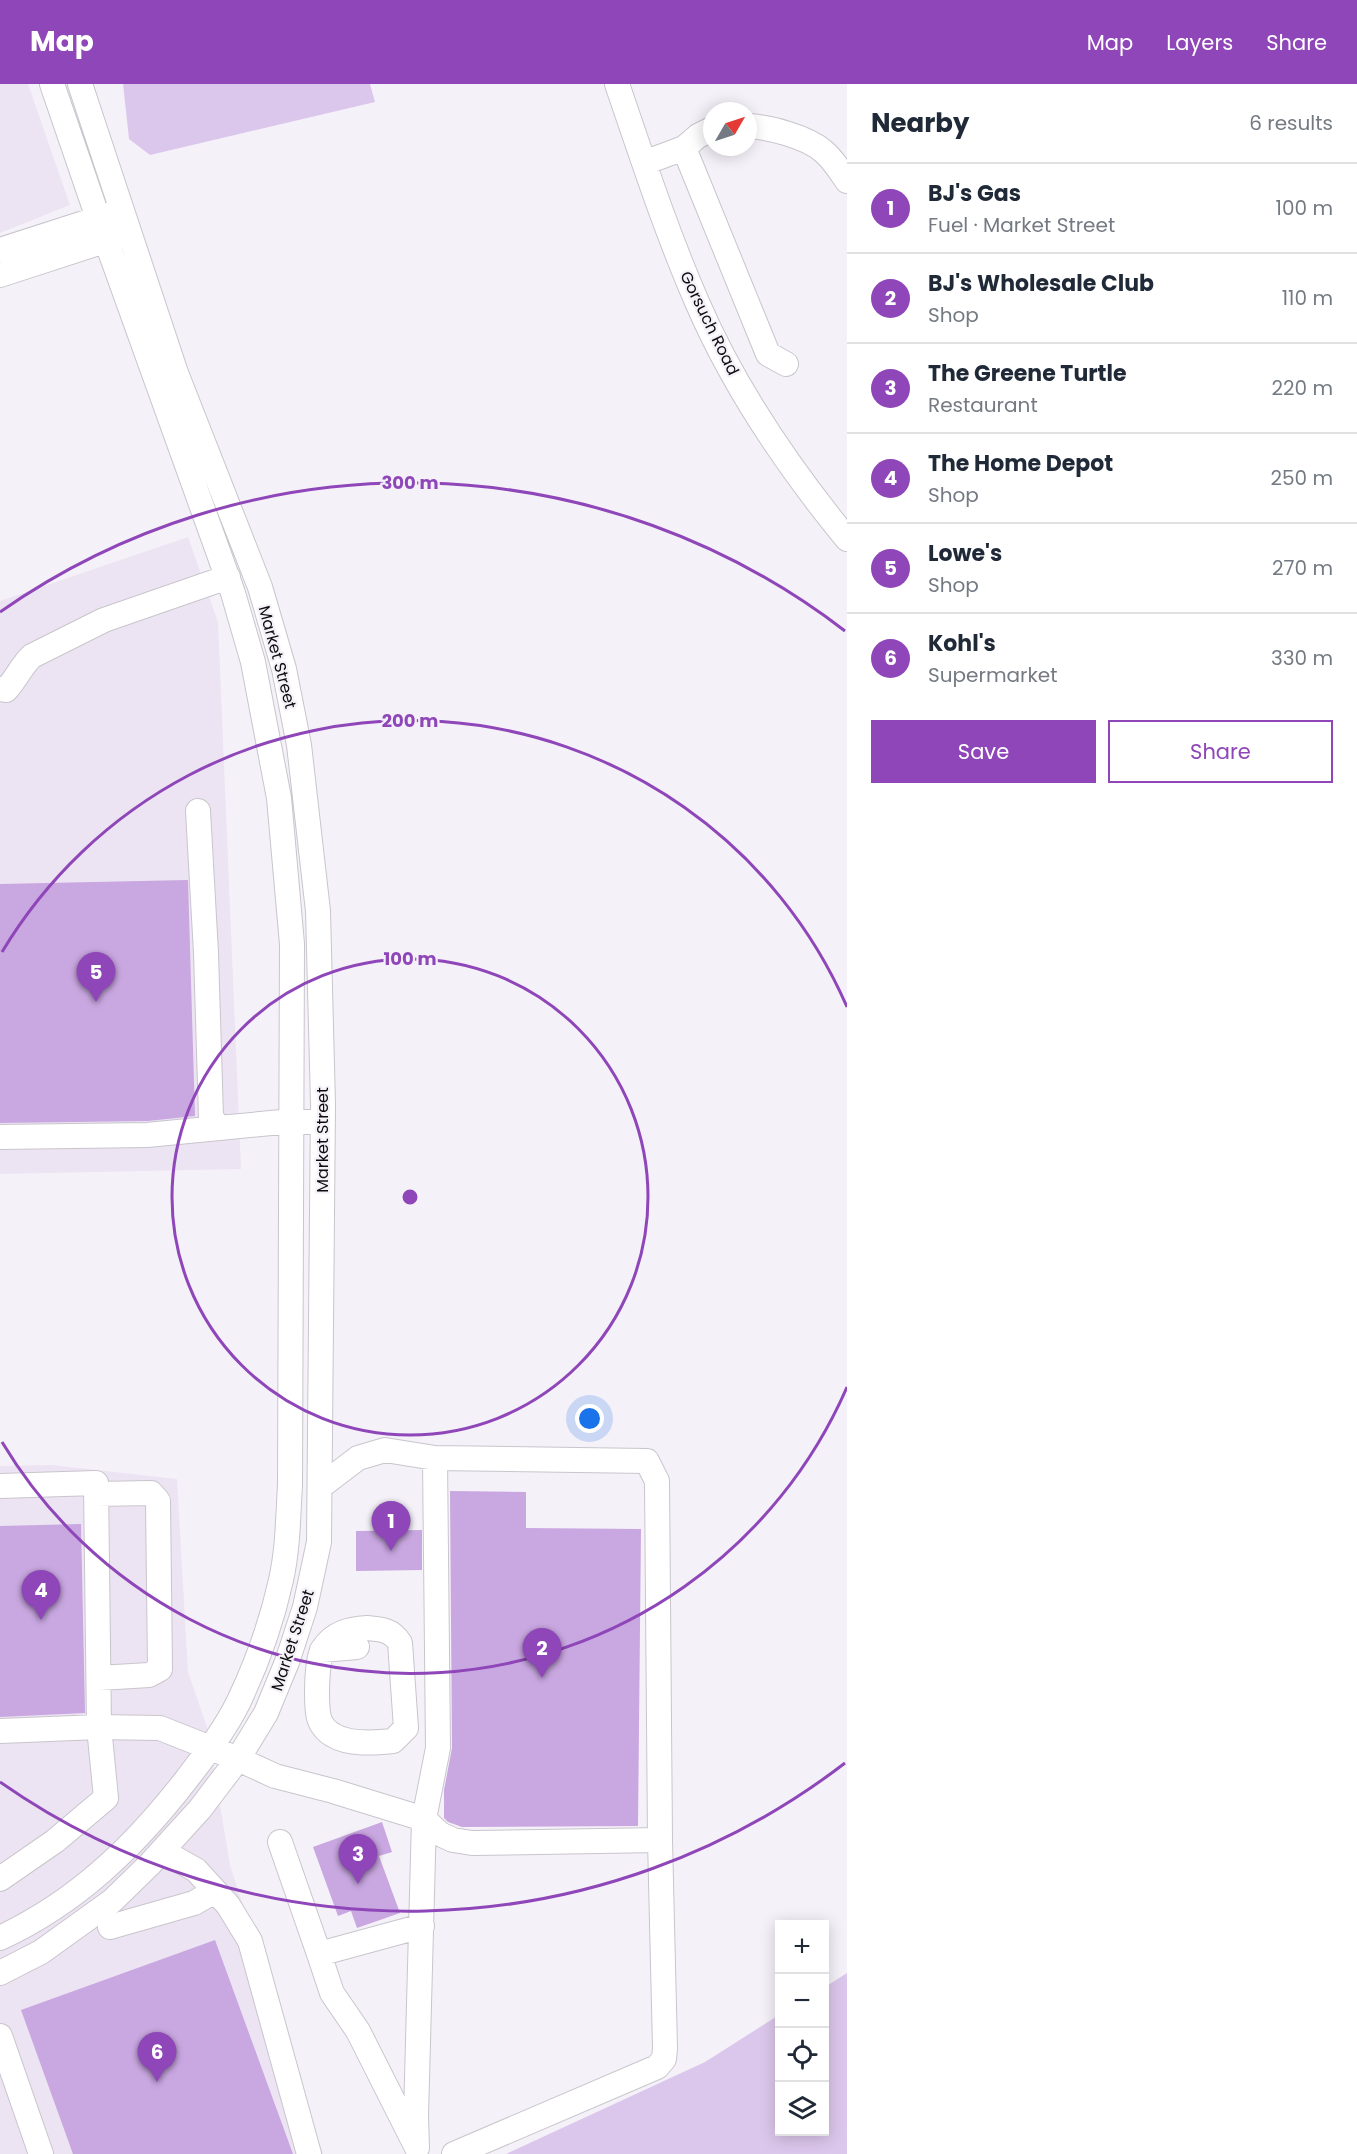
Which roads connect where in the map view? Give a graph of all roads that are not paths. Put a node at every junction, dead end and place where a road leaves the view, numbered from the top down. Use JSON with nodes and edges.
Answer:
{"nodes":[{"id":1,"x":52,"y":84,"type":"edge"},
{"id":2,"x":80,"y":84,"type":"edge"},
{"id":3,"x":617,"y":84,"type":"edge"},
{"id":4,"x":757,"y":128,"type":"edge"},
{"id":5,"x":703,"y":134,"type":"edge"},
{"id":6,"x":684,"y":148,"type":"junction"},
{"id":7,"x":644,"y":163,"type":"junction"},
{"id":8,"x":847,"y":181,"type":"edge"},
{"id":9,"x":98,"y":218,"type":"junction"},
{"id":10,"x":126,"y":222,"type":"junction"},
{"id":11,"x":106,"y":240,"type":"junction"},
{"id":12,"x":0,"y":250,"type":"edge"},
{"id":13,"x":0,"y":275,"type":"edge"},
{"id":14,"x":786,"y":364,"type":"dead end"},
{"id":15,"x":847,"y":539,"type":"edge"},
{"id":16,"x":228,"y":577,"type":"junction"},
{"id":17,"x":0,"y":689,"type":"edge"},
{"id":18,"x":198,"y":812,"type":"dead end"},
{"id":19,"x":292,"y":1121,"type":"junction"},
{"id":20,"x":323,"y":1124,"type":"junction"},
{"id":21,"x":219,"y":1128,"type":"junction"},
{"id":22,"x":0,"y":1137,"type":"edge"},
{"id":23,"x":320,"y":1440,"type":"junction"},
{"id":24,"x":358,"y":1458,"type":"junction"},
{"id":25,"x":435,"y":1458,"type":"junction"},
{"id":26,"x":0,"y":1486,"type":"edge"},
{"id":27,"x":320,"y":1486,"type":"junction"},
{"id":28,"x":96,"y":1494,"type":"junction"},
{"id":29,"x":320,"y":1657,"type":"junction"},
{"id":30,"x":402,"y":1660,"type":"junction"},
{"id":31,"x":99,"y":1678,"type":"junction"},
{"id":32,"x":99,"y":1727,"type":"junction"},
{"id":33,"x":405,"y":1728,"type":"junction"},
{"id":34,"x":438,"y":1729,"type":"junction"},
{"id":35,"x":0,"y":1731,"type":"edge"},
{"id":36,"x":212,"y":1748,"type":"junction"},
{"id":37,"x":238,"y":1759,"type":"junction"},
{"id":38,"x":424,"y":1819,"type":"junction"},
{"id":39,"x":660,"y":1839,"type":"junction"},
{"id":40,"x":280,"y":1842,"type":"dead end"},
{"id":41,"x":162,"y":1851,"type":"junction"},
{"id":42,"x":0,"y":1879,"type":"edge"},
{"id":43,"x":215,"y":1891,"type":"junction"},
{"id":44,"x":422,"y":1926,"type":"junction"},
{"id":45,"x":110,"y":1927,"type":"dead end"},
{"id":46,"x":0,"y":1938,"type":"edge"},
{"id":47,"x":320,"y":1954,"type":"junction"},
{"id":48,"x":0,"y":1973,"type":"edge"},
{"id":49,"x":0,"y":2036,"type":"edge"},
{"id":50,"x":420,"y":2151,"type":"edge"},
{"id":51,"x":41,"y":2154,"type":"edge"},
{"id":52,"x":309,"y":2154,"type":"edge"},
{"id":53,"x":454,"y":2154,"type":"edge"}],
"edges":[{"from":1,"to":9,"type":"street","name":"Market Street"},
{"from":2,"to":10,"type":"street","name":"Market Street"},
{"from":3,"to":7,"type":"street","name":"Gorsuch Road"},
{"from":4,"to":8,"type":"street"},
{"from":5,"to":6,"type":"street"},
{"from":6,"to":7,"type":"street"},
{"from":6,"to":14,"type":"street"},
{"from":7,"to":15,"type":"street","name":"Gorsuch Road"},
{"from":9,"to":10,"type":"street"},
{"from":9,"to":11,"type":"street","name":"Market Street"},
{"from":9,"to":12,"type":"street"},
{"from":10,"to":11,"type":"street"},
{"from":10,"to":20,"type":"street","name":"Market Street"},
{"from":11,"to":13,"type":"street"},
{"from":11,"to":16,"type":"street","name":"Market Street"},
{"from":16,"to":17,"type":"street"},
{"from":16,"to":19,"type":"street","name":"Market Street"},
{"from":18,"to":21,"type":"street"},
{"from":19,"to":20,"type":"street"},
{"from":19,"to":21,"type":"street"},
{"from":19,"to":36,"type":"street","name":"Market Street"},
{"from":20,"to":23,"type":"street","name":"Market Street"},
{"from":21,"to":22,"type":"street"},
{"from":23,"to":24,"type":"street"},
{"from":23,"to":27,"type":"street","name":"Market Street"},
{"from":24,"to":25,"type":"street"},
{"from":24,"to":27,"type":"street"},
{"from":25,"to":34,"type":"street"},
{"from":25,"to":39,"type":"street"},
{"from":26,"to":28,"type":"street"},
{"from":27,"to":37,"type":"street","name":"Market Street"},
{"from":28,"to":31,"type":"street"},
{"from":28,"to":31,"type":"street"},
{"from":29,"to":30,"type":"street"},
{"from":29,"to":30,"type":"street"},
{"from":29,"to":33,"type":"street"},
{"from":30,"to":33,"type":"street"},
{"from":31,"to":32,"type":"street"},
{"from":32,"to":35,"type":"street"},
{"from":32,"to":36,"type":"street"},
{"from":32,"to":42,"type":"street"},
{"from":33,"to":34,"type":"street"},
{"from":34,"to":38,"type":"street"},
{"from":36,"to":37,"type":"street"},
{"from":36,"to":46,"type":"street","name":"Market Street"},
{"from":37,"to":38,"type":"street"},
{"from":37,"to":41,"type":"street","name":"Market Street"},
{"from":38,"to":39,"type":"street"},
{"from":38,"to":44,"type":"street"},
{"from":39,"to":53,"type":"street"},
{"from":40,"to":47,"type":"street"},
{"from":41,"to":43,"type":"street"},
{"from":41,"to":48,"type":"street","name":"Market Street"},
{"from":43,"to":45,"type":"street"},
{"from":43,"to":52,"type":"street"},
{"from":44,"to":47,"type":"street"},
{"from":44,"to":50,"type":"street"},
{"from":47,"to":50,"type":"street"},
{"from":49,"to":51,"type":"street"}]}
